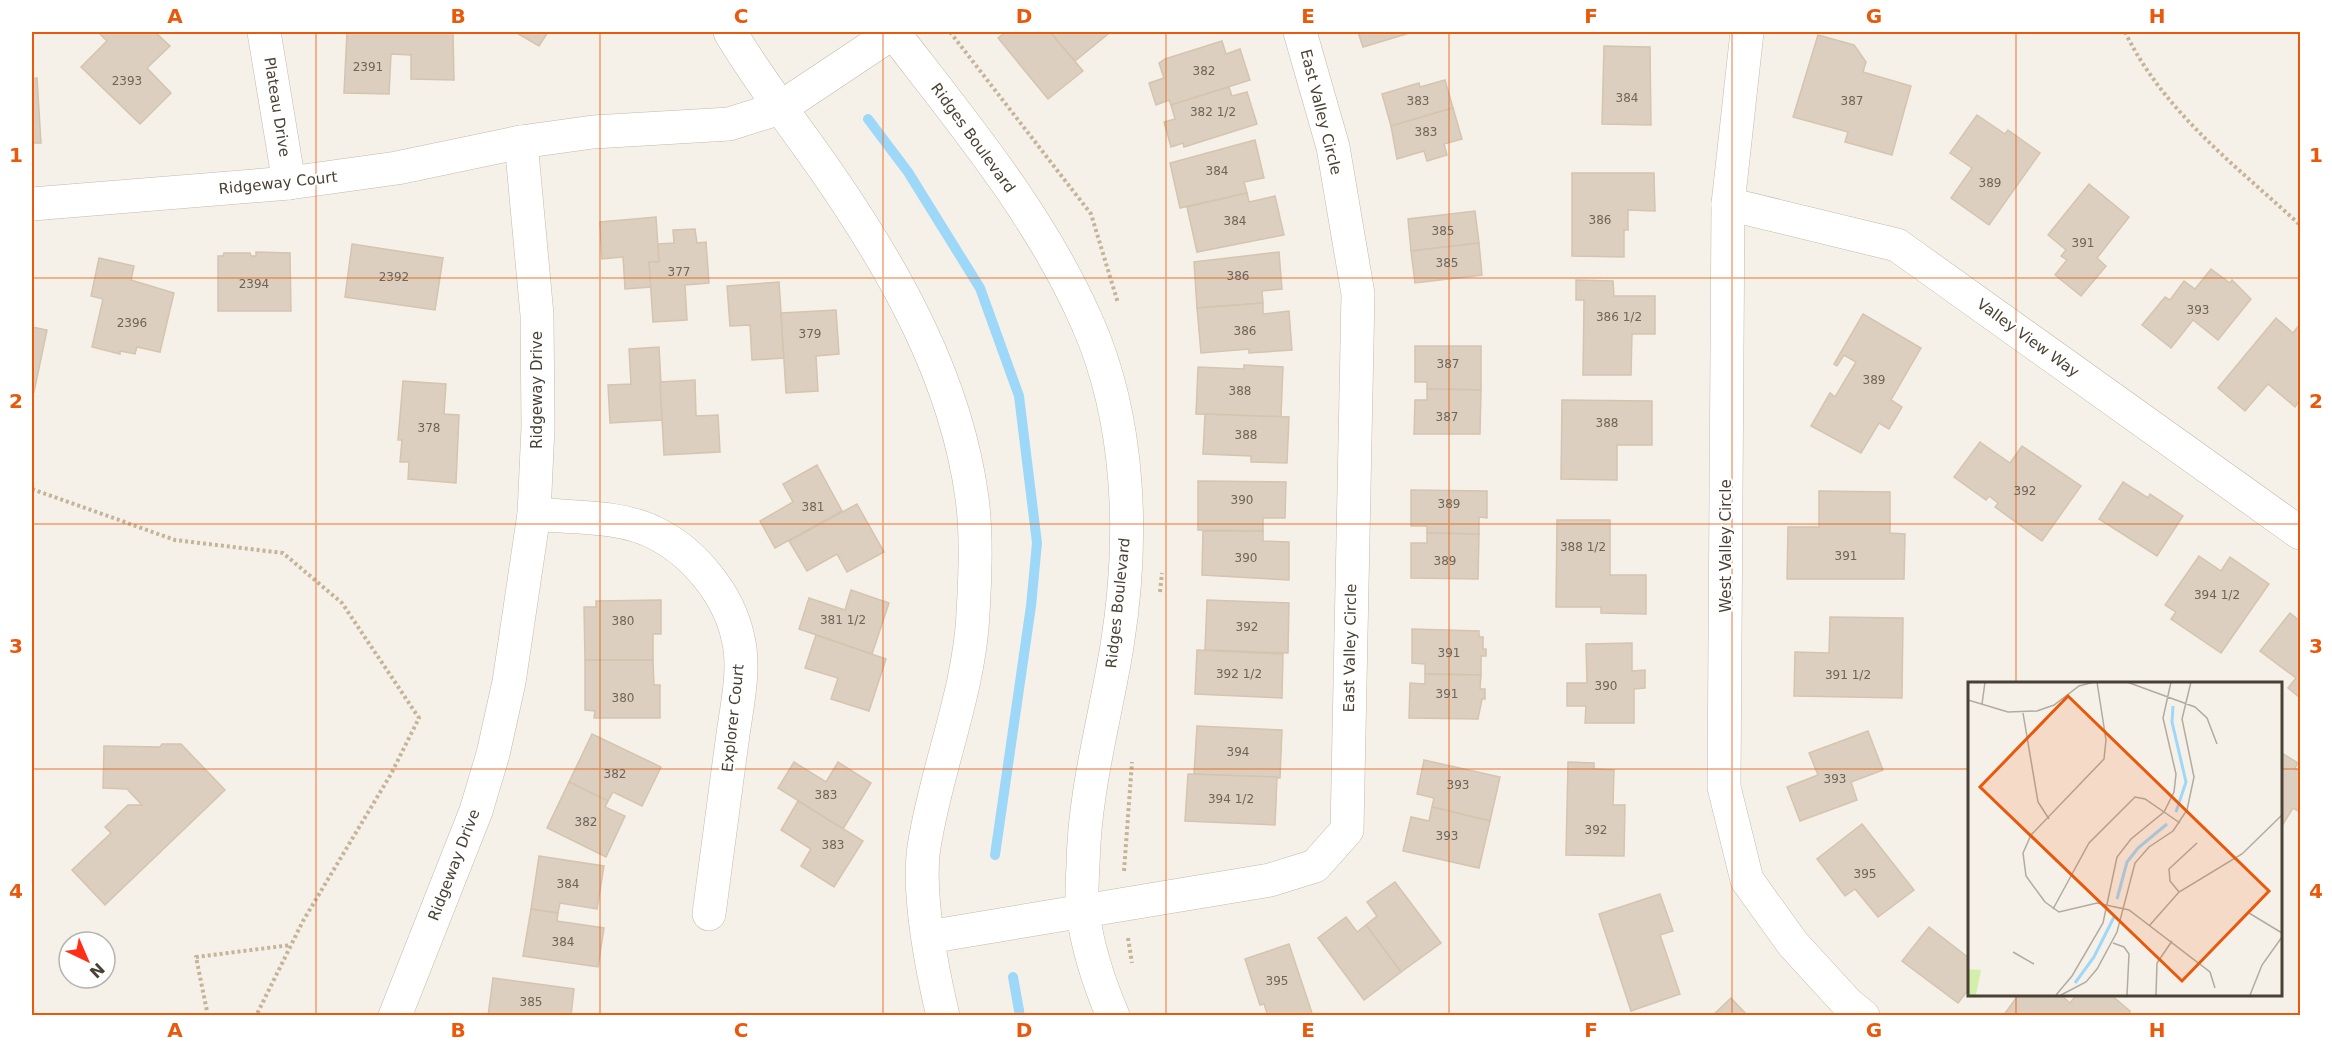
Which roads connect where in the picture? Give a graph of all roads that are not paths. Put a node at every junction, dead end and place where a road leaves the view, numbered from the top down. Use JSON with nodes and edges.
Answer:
{"nodes":[{"id":1,"x":264,"y":32,"type":"edge"},
{"id":2,"x":730,"y":32,"type":"edge"},
{"id":3,"x":893,"y":32,"type":"edge"},
{"id":4,"x":1300,"y":32,"type":"edge"},
{"id":5,"x":1747,"y":32,"type":"edge"},
{"id":6,"x":780,"y":108,"type":"junction"},
{"id":7,"x":521,"y":142,"type":"junction"},
{"id":8,"x":289,"y":183,"type":"junction"},
{"id":9,"x":32,"y":204,"type":"edge"},
{"id":10,"x":1728,"y":204,"type":"junction"},
{"id":11,"x":534,"y":514,"type":"junction"},
{"id":12,"x":2301,"y":533,"type":"edge"},
{"id":13,"x":1082,"y":911,"type":"junction"},
{"id":14,"x":709,"y":914,"type":"dead end"},
{"id":15,"x":928,"y":937,"type":"junction"},
{"id":16,"x":395,"y":1016,"type":"edge"},
{"id":17,"x":943,"y":1016,"type":"edge"},
{"id":18,"x":1113,"y":1016,"type":"edge"},
{"id":19,"x":1863,"y":1016,"type":"edge"}],
"edges":[{"from":1,"to":8,"type":"street","name":"Plateau Drive"},
{"from":2,"to":6,"type":"street"},
{"from":3,"to":6,"type":"street"},
{"from":3,"to":13,"type":"street","name":"Ridges Boulevard"},
{"from":4,"to":13,"type":"street","name":"East Valley Circle"},
{"from":5,"to":10,"type":"street","name":"West Valley Circle"},
{"from":6,"to":7,"type":"street"},
{"from":6,"to":15,"type":"street"},
{"from":7,"to":8,"type":"street","name":"Ridgeway Court"},
{"from":7,"to":11,"type":"street","name":"Ridgeway Drive"},
{"from":8,"to":9,"type":"street","name":"Ridgeway Court"},
{"from":10,"to":12,"type":"street","name":"Valley View Way"},
{"from":10,"to":19,"type":"street","name":"West Valley Circle"},
{"from":11,"to":14,"type":"street","name":"Explorer Court"},
{"from":11,"to":16,"type":"street","name":"Ridgeway Drive"},
{"from":13,"to":15,"type":"street","name":"East Valley Circle"},
{"from":13,"to":18,"type":"street","name":"Ridges Boulevard"},
{"from":15,"to":17,"type":"street"}]}
